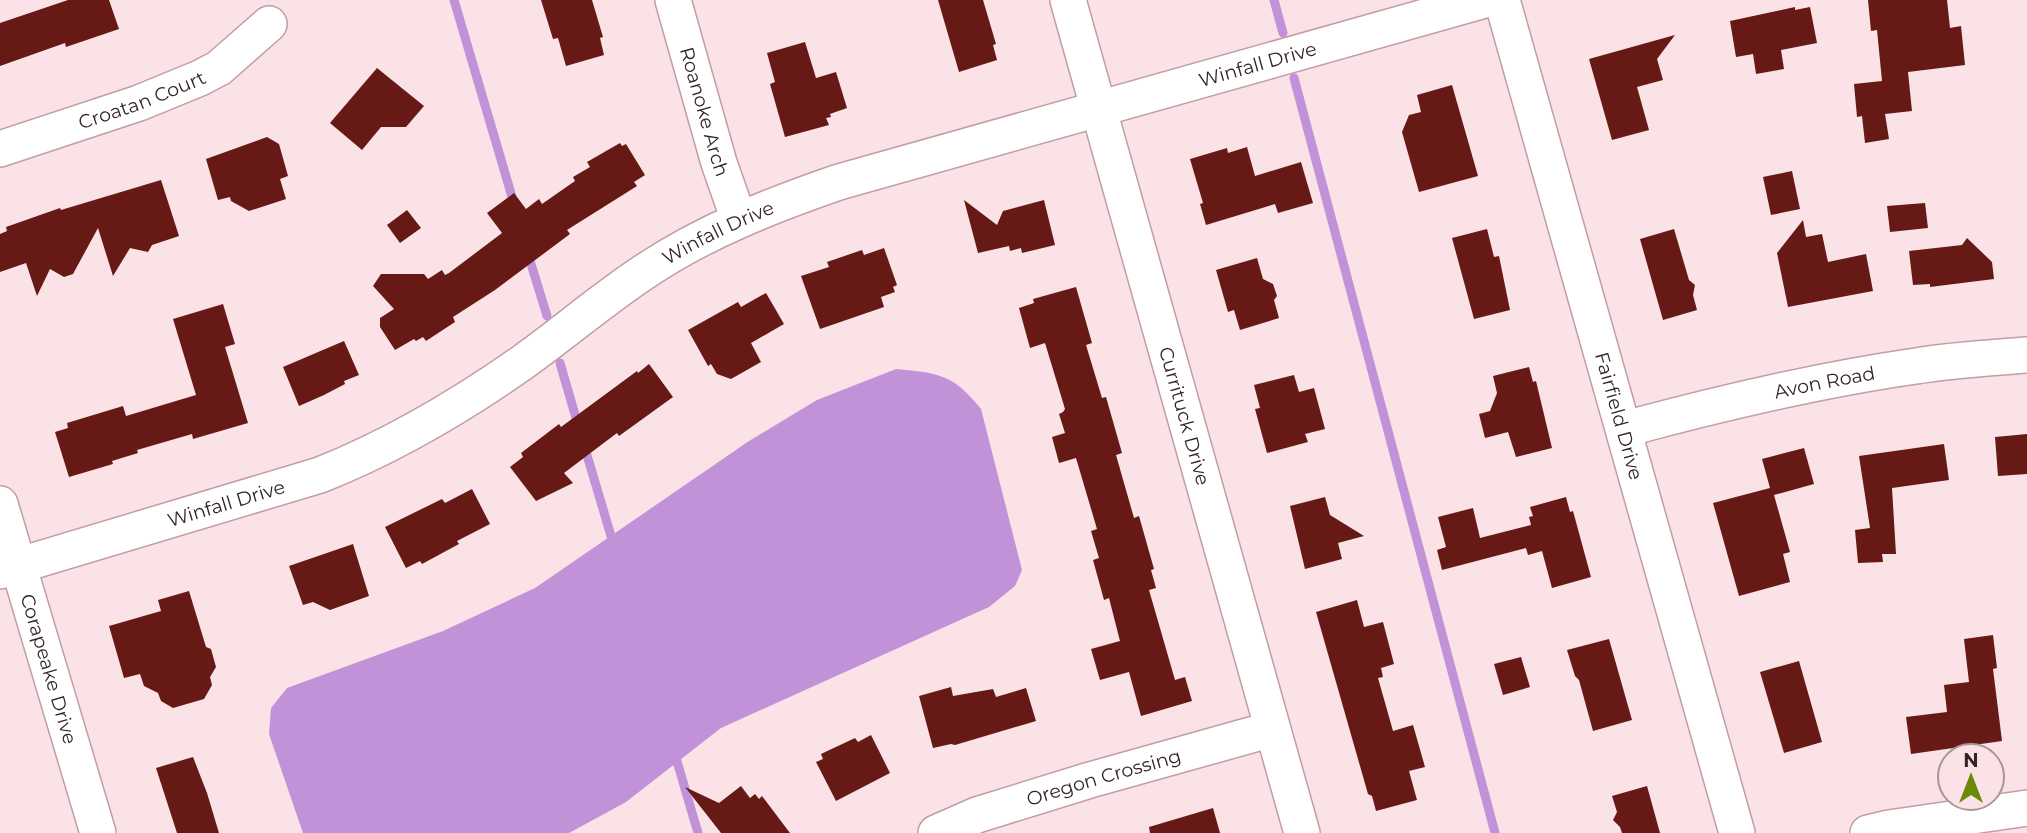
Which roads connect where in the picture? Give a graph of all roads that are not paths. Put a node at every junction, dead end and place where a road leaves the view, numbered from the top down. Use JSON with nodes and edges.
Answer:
{"nodes":[{"id":1,"x":673,"y":0,"type":"edge"},
{"id":2,"x":1068,"y":0,"type":"edge"},
{"id":3,"x":1485,"y":0,"type":"edge"},
{"id":4,"x":1502,"y":0,"type":"edge"},
{"id":5,"x":269,"y":24,"type":"dead end"},
{"id":6,"x":1099,"y":109,"type":"junction"},
{"id":7,"x":0,"y":149,"type":"edge"},
{"id":8,"x":739,"y":220,"type":"junction"},
{"id":9,"x":2027,"y":355,"type":"edge"},
{"id":10,"x":1625,"y":429,"type":"junction"},
{"id":11,"x":0,"y":504,"type":"edge"},
{"id":12,"x":9,"y":568,"type":"edge"},
{"id":13,"x":1272,"y":729,"type":"junction"},
{"id":14,"x":2027,"y":808,"type":"edge"},
{"id":15,"x":98,"y":833,"type":"edge"},
{"id":16,"x":936,"y":833,"type":"edge"},
{"id":17,"x":1302,"y":833,"type":"edge"},
{"id":18,"x":1737,"y":833,"type":"edge"},
{"id":19,"x":1868,"y":833,"type":"edge"}],
"edges":[{"from":1,"to":8,"type":"street","name":"Roanoke Arch"},
{"from":2,"to":6,"type":"street","name":"Currituck Drive"},
{"from":3,"to":6,"type":"street","name":"Winfall Drive"},
{"from":4,"to":10,"type":"street","name":"Fairfield Drive"},
{"from":5,"to":7,"type":"street","name":"Croatan Court"},
{"from":6,"to":8,"type":"street","name":"Winfall Drive"},
{"from":6,"to":13,"type":"street","name":"Currituck Drive"},
{"from":8,"to":12,"type":"street","name":"Winfall Drive"},
{"from":9,"to":10,"type":"street","name":"Avon Road"},
{"from":10,"to":18,"type":"street","name":"Fairfield Drive"},
{"from":11,"to":12,"type":"street","name":"Corapeake Drive"},
{"from":12,"to":15,"type":"street","name":"Corapeake Drive"},
{"from":13,"to":16,"type":"street","name":"Oregon Crossing"},
{"from":13,"to":17,"type":"street","name":"Currituck Drive"},
{"from":14,"to":19,"type":"street"}]}
